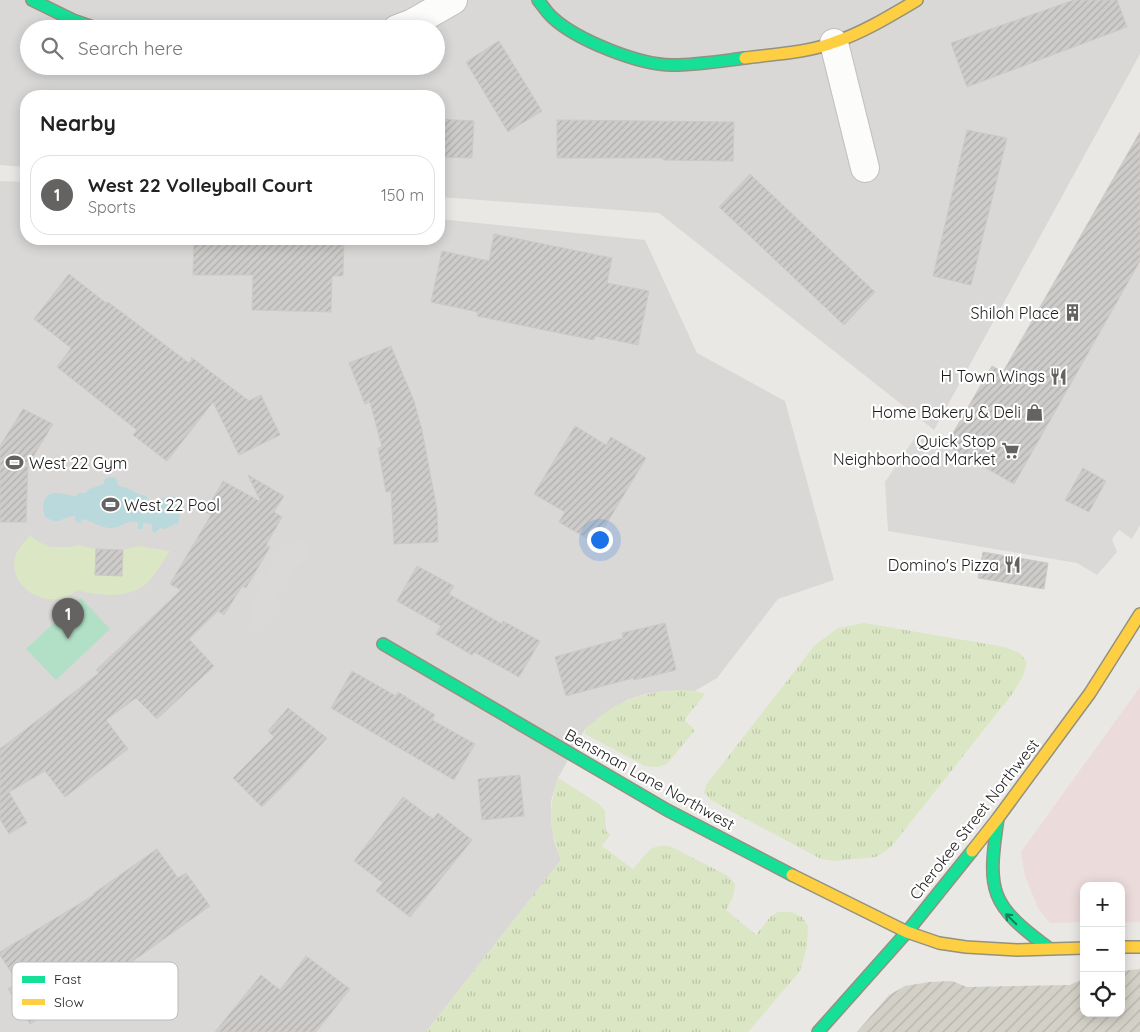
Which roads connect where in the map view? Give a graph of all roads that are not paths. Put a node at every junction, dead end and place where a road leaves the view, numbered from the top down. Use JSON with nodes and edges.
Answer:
{"nodes":[{"id":1,"x":32,"y":0,"type":"edge"},
{"id":2,"x":454,"y":0,"type":"edge"},
{"id":3,"x":538,"y":0,"type":"edge"},
{"id":4,"x":917,"y":0,"type":"edge"},
{"id":5,"x":73,"y":20,"type":"edge"},
{"id":6,"x":419,"y":20,"type":"edge"},
{"id":7,"x":834,"y":43,"type":"junction"},
{"id":8,"x":865,"y":168,"type":"dead end"},
{"id":9,"x":1140,"y":614,"type":"edge"},
{"id":10,"x":383,"y":644,"type":"dead end"},
{"id":11,"x":998,"y":818,"type":"junction"},
{"id":12,"x":907,"y":932,"type":"junction"},
{"id":13,"x":1125,"y":947,"type":"edge"},
{"id":14,"x":1140,"y":947,"type":"edge"},
{"id":15,"x":1080,"y":948,"type":"edge"},
{"id":16,"x":1050,"y":949,"type":"junction"},
{"id":17,"x":818,"y":1032,"type":"edge"}],
"edges":[{"from":1,"to":5,"type":"street"},
{"from":2,"to":6,"type":"street"},
{"from":3,"to":7,"type":"street"},
{"from":4,"to":7,"type":"street"},
{"from":7,"to":8,"type":"street"},
{"from":9,"to":11,"type":"street","name":"Cherokee Street Northwest"},
{"from":10,"to":12,"type":"street","name":"Bensman Lane Northwest"},
{"from":11,"to":12,"type":"street","name":"Cherokee Street Northwest"},
{"from":16,"to":11,"type":"street","one_way":true},
{"from":12,"to":16,"type":"street","name":"Bensman Lane Northwest"},
{"from":12,"to":17,"type":"street","name":"Cherokee Street Northwest"},
{"from":13,"to":14,"type":"street"},
{"from":15,"to":16,"type":"street","name":"Bensman Lane Northwest"}]}
